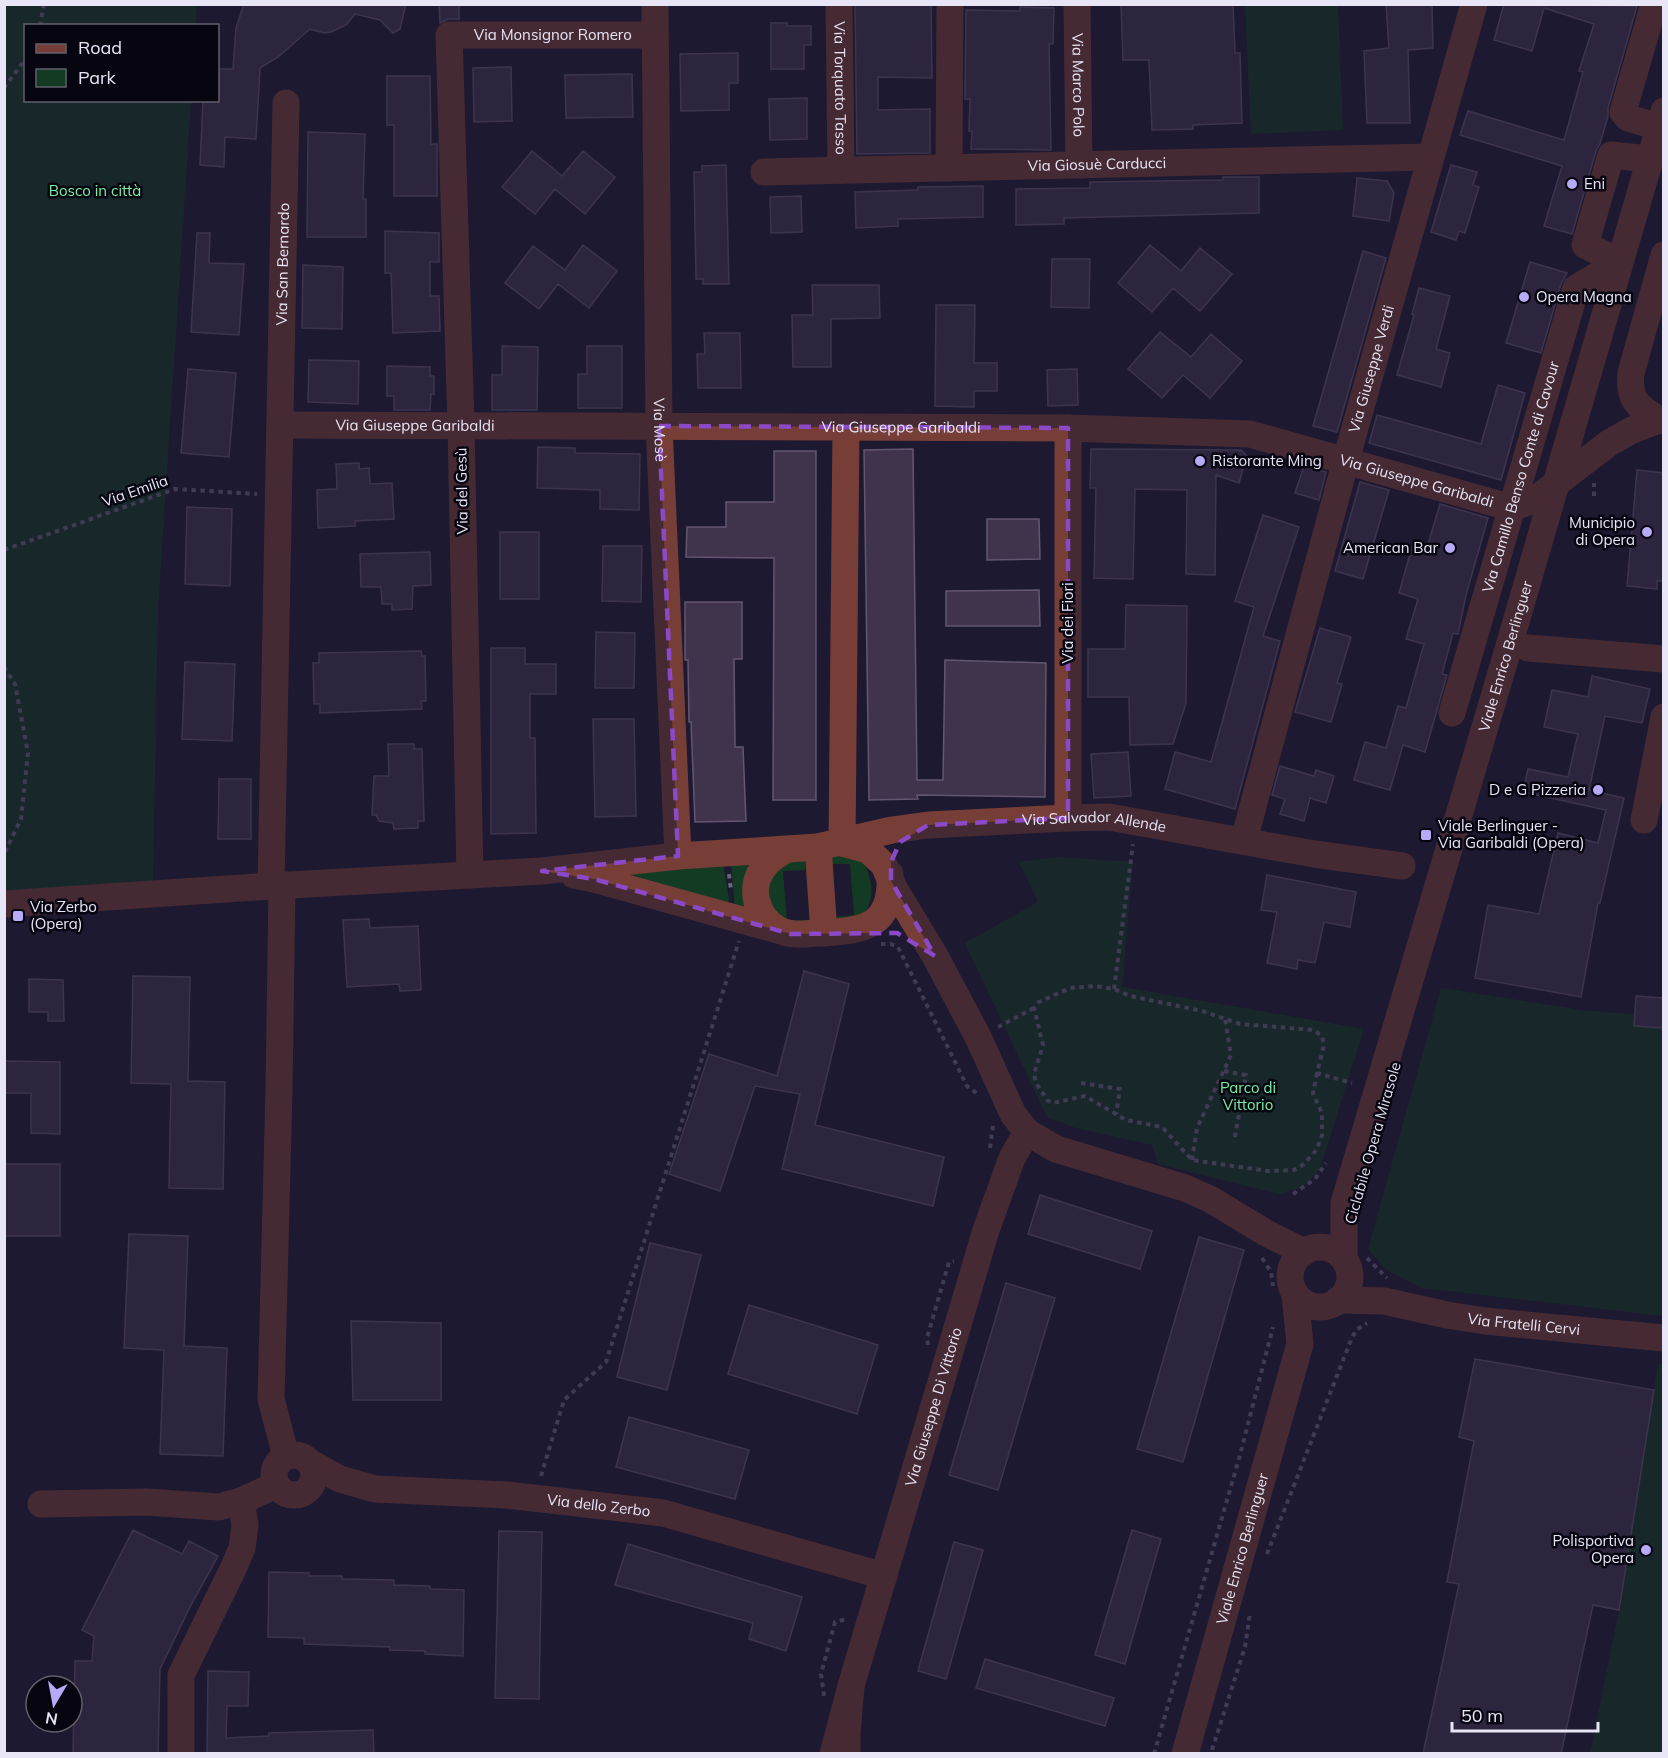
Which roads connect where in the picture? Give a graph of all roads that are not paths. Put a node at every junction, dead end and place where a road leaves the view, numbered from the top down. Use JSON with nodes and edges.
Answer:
{"nodes":[{"id":1,"x":655,"y":4,"type":"edge"},
{"id":2,"x":839,"y":4,"type":"edge"},
{"id":3,"x":950,"y":4,"type":"edge"},
{"id":4,"x":1077,"y":4,"type":"edge"},
{"id":5,"x":1474,"y":4,"type":"edge"},
{"id":6,"x":1654,"y":4,"type":"edge"},
{"id":7,"x":449,"y":35,"type":"joint"},
{"id":8,"x":655,"y":35,"type":"junction"},
{"id":9,"x":285,"y":103,"type":"dead end"},
{"id":10,"x":1661,"y":119,"type":"edge"},
{"id":11,"x":1430,"y":157,"type":"junction"},
{"id":12,"x":1650,"y":159,"type":"junction"},
{"id":13,"x":1079,"y":165,"type":"junction"},
{"id":14,"x":949,"y":168,"type":"junction"},
{"id":15,"x":841,"y":170,"type":"junction"},
{"id":16,"x":764,"y":172,"type":"dead end"},
{"id":17,"x":1664,"y":255,"type":"edge"},
{"id":18,"x":1620,"y":262,"type":"junction"},
{"id":19,"x":1661,"y":420,"type":"edge"},
{"id":20,"x":280,"y":425,"type":"junction"},
{"id":21,"x":461,"y":425,"type":"junction"},
{"id":22,"x":659,"y":426,"type":"junction"},
{"id":23,"x":846,"y":427,"type":"junction"},
{"id":24,"x":1068,"y":428,"type":"junction"},
{"id":25,"x":1346,"y":460,"type":"junction"},
{"id":26,"x":1556,"y":482,"type":"junction"},
{"id":27,"x":1512,"y":508,"type":"junction"},
{"id":28,"x":1536,"y":553,"type":"junction"},
{"id":29,"x":1528,"y":648,"type":"dead end"},
{"id":30,"x":1664,"y":659,"type":"edge"},
{"id":31,"x":1452,"y":713,"type":"dead end"},
{"id":32,"x":1664,"y":717,"type":"edge"},
{"id":33,"x":1068,"y":818,"type":"junction"},
{"id":34,"x":1644,"y":819,"type":"dead end"},
{"id":35,"x":928,"y":825,"type":"junction"},
{"id":36,"x":1244,"y":840,"type":"junction"},
{"id":37,"x":830,"y":845,"type":"junction"},
{"id":38,"x":785,"y":850,"type":"junction"},
{"id":39,"x":678,"y":856,"type":"junction"},
{"id":40,"x":1402,"y":866,"type":"dead end"},
{"id":41,"x":542,"y":871,"type":"junction"},
{"id":42,"x":470,"y":875,"type":"junction"},
{"id":43,"x":891,"y":881,"type":"junction"},
{"id":44,"x":277,"y":886,"type":"junction"},
{"id":45,"x":4,"y":904,"type":"edge"},
{"id":46,"x":779,"y":930,"type":"junction"},
{"id":47,"x":856,"y":930,"type":"junction"},
{"id":48,"x":824,"y":933,"type":"junction"},
{"id":49,"x":935,"y":956,"type":"junction"},
{"id":50,"x":1027,"y":1132,"type":"junction"},
{"id":51,"x":1344,"y":1203,"type":"junction"},
{"id":52,"x":1303,"y":1256,"type":"junction"},
{"id":53,"x":1352,"y":1261,"type":"junction"},
{"id":54,"x":1284,"y":1295,"type":"junction"},
{"id":55,"x":1384,"y":1301,"type":"junction"},
{"id":56,"x":1334,"y":1302,"type":"junction"},
{"id":57,"x":1664,"y":1338,"type":"edge"},
{"id":58,"x":1300,"y":1344,"type":"junction"},
{"id":59,"x":298,"y":1459,"type":"junction"},
{"id":60,"x":276,"y":1485,"type":"junction"},
{"id":61,"x":241,"y":1501,"type":"junction"},
{"id":62,"x":41,"y":1504,"type":"dead end"},
{"id":63,"x":884,"y":1576,"type":"junction"},
{"id":64,"x":851,"y":1686,"type":"junction"},
{"id":65,"x":181,"y":1754,"type":"edge"},
{"id":66,"x":833,"y":1754,"type":"edge"},
{"id":67,"x":848,"y":1754,"type":"edge"},
{"id":68,"x":1185,"y":1754,"type":"edge"}],
"edges":[{"from":1,"to":8,"type":"street","name":"Via Mosè"},
{"from":2,"to":15,"type":"street","name":"Via Torquato Tasso"},
{"from":3,"to":14,"type":"street"},
{"from":4,"to":13,"type":"street","name":"Via Marco Polo"},
{"from":5,"to":11,"type":"street","name":"Via Giuseppe Verdi"},
{"from":6,"to":10,"type":"street"},
{"from":7,"to":8,"type":"street","name":"Via Monsignor Romero"},
{"from":7,"to":21,"type":"street","name":"Via del Gesù"},
{"from":8,"to":22,"type":"street","name":"Via Mosè"},
{"from":9,"to":20,"type":"street","name":"Via San Bernardo"},
{"from":10,"to":12,"type":"street","name":"Viale Enrico Berlinguer"},
{"from":11,"to":13,"type":"street","name":"Via Giosuè Carducci"},
{"from":11,"to":25,"type":"street","name":"Via Giuseppe Verdi"},
{"from":12,"to":18,"type":"street","name":"Viale Enrico Berlinguer"},
{"from":12,"to":18,"type":"street"},
{"from":13,"to":14,"type":"street","name":"Via Giosuè Carducci"},
{"from":14,"to":15,"type":"street","name":"Via Giosuè Carducci"},
{"from":15,"to":16,"type":"street","name":"Via Giosuè Carducci"},
{"from":17,"to":19,"type":"street"},
{"from":18,"to":26,"type":"street","name":"Viale Enrico Berlinguer"},
{"from":18,"to":27,"type":"street","name":"Via Camillo Benso Conte di Cavour"},
{"from":19,"to":26,"type":"street","name":"Via Giuseppe Garibaldi"},
{"from":20,"to":21,"type":"street","name":"Via Giuseppe Garibaldi"},
{"from":20,"to":44,"type":"street","name":"Via San Bernardo"},
{"from":21,"to":22,"type":"street","name":"Via Giuseppe Garibaldi"},
{"from":21,"to":42,"type":"street","name":"Via del Gesù"},
{"from":22,"to":23,"type":"street","name":"Via Giuseppe Garibaldi"},
{"from":22,"to":39,"type":"street","name":"Via Mosè"},
{"from":23,"to":24,"type":"street","name":"Via Giuseppe Garibaldi"},
{"from":23,"to":37,"type":"street"},
{"from":24,"to":25,"type":"street","name":"Via Giuseppe Garibaldi"},
{"from":24,"to":33,"type":"street","name":"Via dei Fiori"},
{"from":25,"to":27,"type":"street","name":"Via Giuseppe Garibaldi"},
{"from":25,"to":36,"type":"street","name":"Via Giuseppe Verdi"},
{"from":26,"to":27,"type":"street","name":"Via Giuseppe Garibaldi"},
{"from":26,"to":28,"type":"street","name":"Viale Enrico Berlinguer"},
{"from":27,"to":28,"type":"street","name":"Via Giuseppe Garibaldi"},
{"from":27,"to":31,"type":"street","name":"Via Camillo Benso Conte di Cavour"},
{"from":28,"to":51,"type":"street","name":"Viale Enrico Berlinguer"},
{"from":29,"to":30,"type":"street"},
{"from":32,"to":34,"type":"street"},
{"from":33,"to":35,"type":"street","name":"Via Salvador Allende"},
{"from":33,"to":36,"type":"street","name":"Via Salvador Allende"},
{"from":35,"to":37,"type":"street","name":"Via Salvador Allende"},
{"from":35,"to":43,"type":"street"},
{"from":36,"to":40,"type":"street","name":"Via Salvador Allende"},
{"from":37,"to":38,"type":"street","name":"Via Salvador Allende"},
{"from":37,"to":43,"type":"street"},
{"from":37,"to":48,"type":"street"},
{"from":38,"to":39,"type":"street","name":"Via Salvador Allende"},
{"from":38,"to":46,"type":"street"},
{"from":39,"to":41,"type":"street","name":"Via Salvador Allende"},
{"from":41,"to":42,"type":"street"},
{"from":41,"to":46,"type":"street"},
{"from":42,"to":44,"type":"street"},
{"from":43,"to":47,"type":"street"},
{"from":43,"to":49,"type":"street"},
{"from":44,"to":45,"type":"street"},
{"from":44,"to":59,"type":"street","name":"Via San Bernardo"},
{"from":46,"to":48,"type":"street"},
{"from":47,"to":48,"type":"street"},
{"from":47,"to":49,"type":"street"},
{"from":49,"to":50,"type":"street"},
{"from":50,"to":52,"type":"street"},
{"from":50,"to":63,"type":"street","name":"Via Giuseppe Di Vittorio"},
{"from":51,"to":52,"type":"street","name":"Viale Enrico Berlinguer"},
{"from":51,"to":53,"type":"street","name":"Viale Enrico Berlinguer"},
{"from":52,"to":53,"type":"street"},
{"from":52,"to":54,"type":"street"},
{"from":53,"to":55,"type":"street","name":"Via Fratelli Cervi"},
{"from":53,"to":56,"type":"street"},
{"from":54,"to":56,"type":"street"},
{"from":54,"to":58,"type":"street","name":"Viale Enrico Berlinguer"},
{"from":55,"to":56,"type":"street","name":"Via Fratelli Cervi"},
{"from":55,"to":57,"type":"street","name":"Via Fratelli Cervi"},
{"from":56,"to":58,"type":"street","name":"Viale Enrico Berlinguer"},
{"from":58,"to":68,"type":"street","name":"Viale Enrico Berlinguer"},
{"from":59,"to":60,"type":"street"},
{"from":59,"to":60,"type":"street"},
{"from":59,"to":63,"type":"street","name":"Via dello Zerbo"},
{"from":60,"to":61,"type":"street"},
{"from":61,"to":62,"type":"street"},
{"from":61,"to":65,"type":"street"},
{"from":63,"to":64,"type":"street","name":"Via Giuseppe Di Vittorio"},
{"from":64,"to":66,"type":"street","name":"Via Giuseppe Di Vittorio"},
{"from":64,"to":67,"type":"street","name":"Via Giuseppe Di Vittorio"}]}
